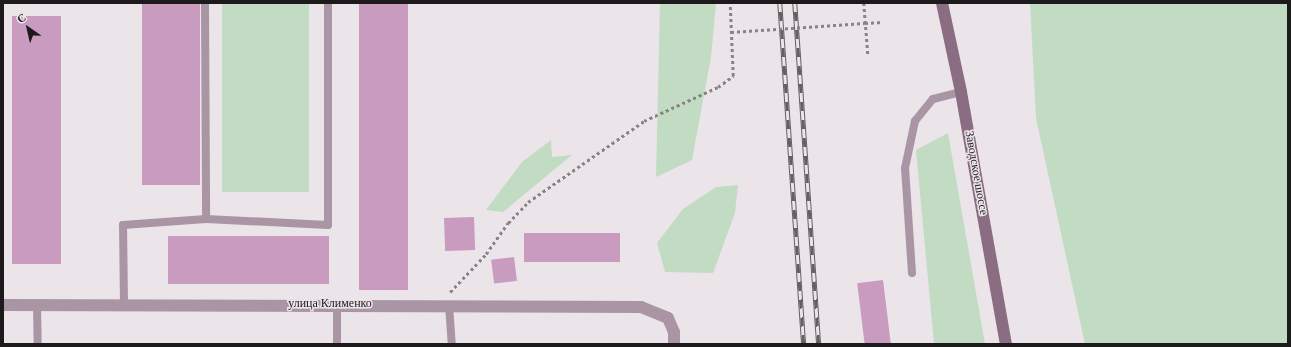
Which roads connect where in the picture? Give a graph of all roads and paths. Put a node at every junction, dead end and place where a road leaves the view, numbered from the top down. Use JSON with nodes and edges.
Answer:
{"nodes":[{"id":1,"x":205,"y":3,"type":"edge"},
{"id":2,"x":328,"y":3,"type":"edge"},
{"id":3,"x":730,"y":3,"type":"edge"},
{"id":4,"x":864,"y":3,"type":"edge"},
{"id":5,"x":942,"y":3,"type":"edge"},
{"id":6,"x":883,"y":22,"type":"dead end"},
{"id":7,"x":865,"y":23,"type":"junction"},
{"id":8,"x":731,"y":32,"type":"junction"},
{"id":9,"x":868,"y":54,"type":"dead end"},
{"id":10,"x":961,"y":92,"type":"junction"},
{"id":11,"x":206,"y":220,"type":"junction"},
{"id":12,"x":912,"y":273,"type":"dead end"},
{"id":13,"x":448,"y":300,"type":"junction"},
{"id":14,"x":124,"y":304,"type":"junction"},
{"id":15,"x":337,"y":304,"type":"junction"},
{"id":16,"x":3,"y":305,"type":"edge"},
{"id":17,"x":37,"y":305,"type":"junction"},
{"id":18,"x":38,"y":344,"type":"edge"},
{"id":19,"x":337,"y":344,"type":"edge"},
{"id":20,"x":452,"y":344,"type":"edge"},
{"id":21,"x":674,"y":344,"type":"edge"},
{"id":22,"x":1006,"y":344,"type":"edge"}],
"edges":[{"from":1,"to":11,"type":"lane"},
{"from":2,"to":11,"type":"lane"},
{"from":3,"to":8,"type":"path"},
{"from":4,"to":7,"type":"path"},
{"from":5,"to":10,"type":"main road","name":"Заводское шоссе"},
{"from":6,"to":7,"type":"path"},
{"from":7,"to":8,"type":"path","bridge":true},
{"from":7,"to":9,"type":"path"},
{"from":8,"to":13,"type":"path"},
{"from":10,"to":12,"type":"lane"},
{"from":10,"to":22,"type":"main road","name":"Заводское шоссе"},
{"from":11,"to":14,"type":"lane"},
{"from":13,"to":15,"type":"street","name":"улица Клименко"},
{"from":13,"to":20,"type":"lane"},
{"from":13,"to":21,"type":"street","name":"улица Клименко"},
{"from":14,"to":15,"type":"street","name":"улица Клименко"},
{"from":14,"to":17,"type":"street","name":"улица Клименко"},
{"from":15,"to":19,"type":"lane"},
{"from":16,"to":17,"type":"street","name":"улица Клименко"},
{"from":17,"to":18,"type":"lane"}]}
